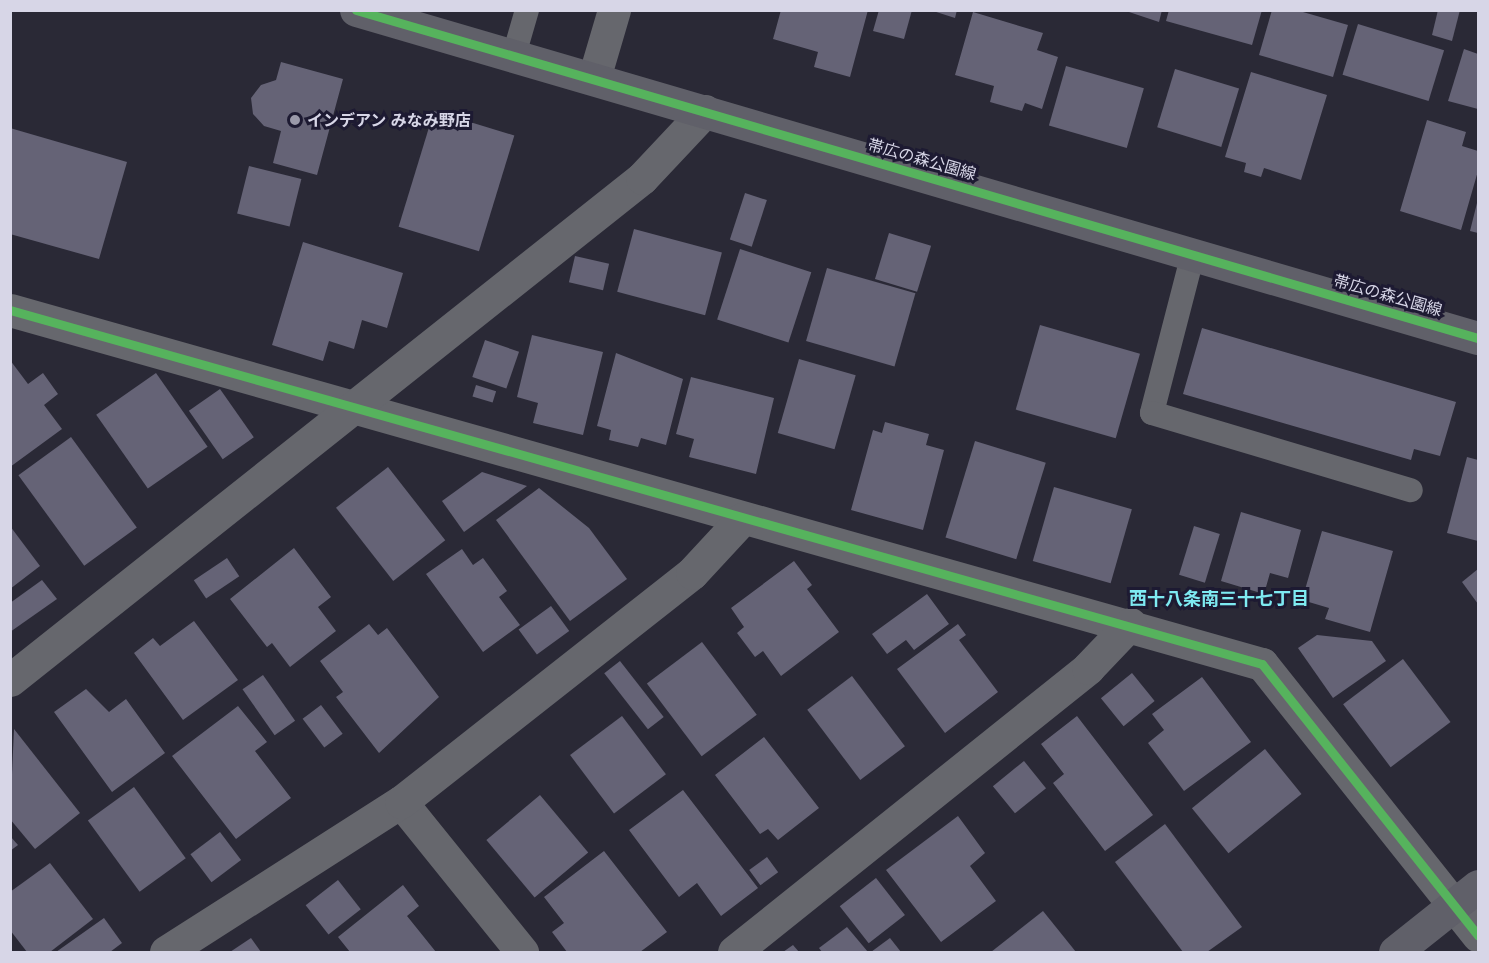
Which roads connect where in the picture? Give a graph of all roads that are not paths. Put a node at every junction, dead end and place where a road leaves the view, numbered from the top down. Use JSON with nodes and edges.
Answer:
{"nodes":[{"id":1,"x":356,"y":10,"type":"edge"},
{"id":2,"x":527,"y":10,"type":"edge"},
{"id":3,"x":614,"y":10,"type":"edge"},
{"id":4,"x":514,"y":55,"type":"junction"},
{"id":5,"x":594,"y":78,"type":"junction"},
{"id":6,"x":705,"y":111,"type":"junction"},
{"id":7,"x":1193,"y":254,"type":"junction"},
{"id":8,"x":10,"y":310,"type":"edge"},
{"id":9,"x":1479,"y":338,"type":"edge"},
{"id":10,"x":360,"y":405,"type":"junction"},
{"id":11,"x":1411,"y":490,"type":"dead end"},
{"id":12,"x":742,"y":519,"type":"junction"},
{"id":13,"x":1130,"y":624,"type":"junction"},
{"id":14,"x":10,"y":680,"type":"edge"},
{"id":15,"x":401,"y":802,"type":"junction"},
{"id":16,"x":1466,"y":896,"type":"edge"},
{"id":17,"x":1479,"y":936,"type":"edge"},
{"id":18,"x":166,"y":952,"type":"edge"},
{"id":19,"x":522,"y":952,"type":"edge"},
{"id":20,"x":734,"y":952,"type":"edge"},
{"id":21,"x":1395,"y":952,"type":"edge"}],
"edges":[{"from":1,"to":4,"type":"main road","name":"帯広の森公園線"},
{"from":2,"to":4,"type":"lane"},
{"from":3,"to":5,"type":"street"},
{"from":4,"to":5,"type":"main road","name":"帯広の森公園線"},
{"from":5,"to":6,"type":"main road","name":"帯広の森公園線"},
{"from":6,"to":7,"type":"main road","name":"帯広の森公園線"},
{"from":6,"to":10,"type":"street"},
{"from":7,"to":9,"type":"main road","name":"帯広の森公園線"},
{"from":7,"to":11,"type":"lane"},
{"from":8,"to":10,"type":"street"},
{"from":10,"to":12,"type":"street"},
{"from":10,"to":14,"type":"street"},
{"from":12,"to":13,"type":"street"},
{"from":12,"to":15,"type":"street"},
{"from":13,"to":16,"type":"street"},
{"from":13,"to":20,"type":"street"},
{"from":15,"to":18,"type":"street"},
{"from":15,"to":19,"type":"street"},
{"from":16,"to":17,"type":"street"},
{"from":16,"to":21,"type":"main road"}]}
